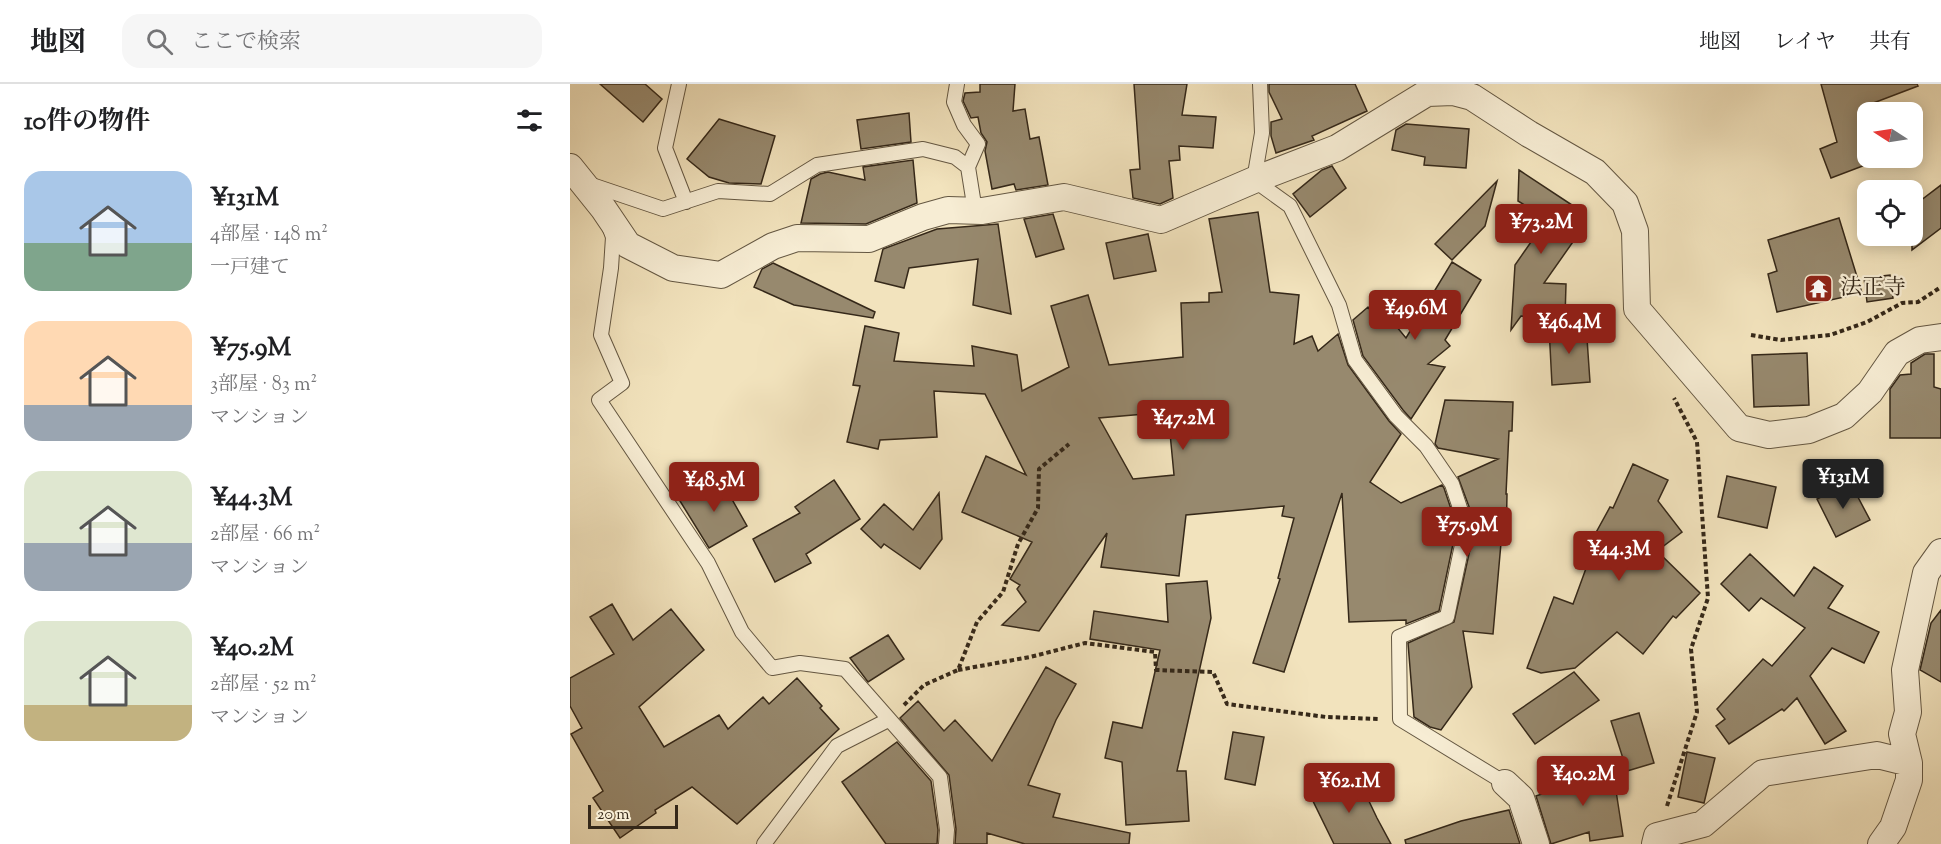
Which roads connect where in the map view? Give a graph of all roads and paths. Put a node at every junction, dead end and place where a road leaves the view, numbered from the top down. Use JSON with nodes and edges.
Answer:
{"nodes":[{"id":1,"x":679,"y":84,"type":"edge"},
{"id":2,"x":957,"y":84,"type":"edge"},
{"id":3,"x":1260,"y":84,"type":"edge"},
{"id":4,"x":968,"y":167,"type":"junction"},
{"id":5,"x":576,"y":175,"type":"edge"},
{"id":6,"x":1254,"y":180,"type":"junction"},
{"id":7,"x":686,"y":202,"type":"junction"},
{"id":8,"x":603,"y":208,"type":"junction"},
{"id":9,"x":975,"y":211,"type":"junction"},
{"id":10,"x":1941,"y":287,"type":"edge"},
{"id":11,"x":1751,"y":334,"type":"dead end"},
{"id":12,"x":1941,"y":338,"type":"edge"},
{"id":13,"x":1672,"y":393,"type":"dead end"},
{"id":14,"x":1069,"y":444,"type":"dead end"},
{"id":15,"x":1941,"y":552,"type":"edge"},
{"id":16,"x":958,"y":670,"type":"junction"},
{"id":17,"x":1400,"y":719,"type":"junction"},
{"id":18,"x":888,"y":720,"type":"junction"},
{"id":19,"x":1909,"y":763,"type":"junction"},
{"id":20,"x":1505,"y":783,"type":"joint"},
{"id":21,"x":1656,"y":840,"type":"edge"},
{"id":22,"x":764,"y":844,"type":"edge"},
{"id":23,"x":946,"y":844,"type":"edge"},
{"id":24,"x":1536,"y":844,"type":"edge"},
{"id":25,"x":1881,"y":844,"type":"edge"}],
"edges":[{"from":1,"to":7,"type":"lane"},
{"from":2,"to":4,"type":"lane"},
{"from":3,"to":6,"type":"lane"},
{"from":4,"to":7,"type":"lane"},
{"from":4,"to":9,"type":"lane"},
{"from":5,"to":7,"type":"lane"},
{"from":5,"to":8,"type":"street"},
{"from":6,"to":9,"type":"street"},
{"from":6,"to":12,"type":"street"},
{"from":6,"to":17,"type":"lane"},
{"from":8,"to":9,"type":"street"},
{"from":8,"to":18,"type":"lane"},
{"from":10,"to":11,"type":"path"},
{"from":13,"to":21,"type":"path"},
{"from":14,"to":16,"type":"path"},
{"from":15,"to":19,"type":"street"},
{"from":16,"to":17,"type":"path"},
{"from":16,"to":18,"type":"path"},
{"from":17,"to":20,"type":"lane"},
{"from":18,"to":22,"type":"lane"},
{"from":18,"to":23,"type":"lane"},
{"from":19,"to":21,"type":"street"},
{"from":19,"to":25,"type":"street"},
{"from":20,"to":24,"type":"street"}]}
